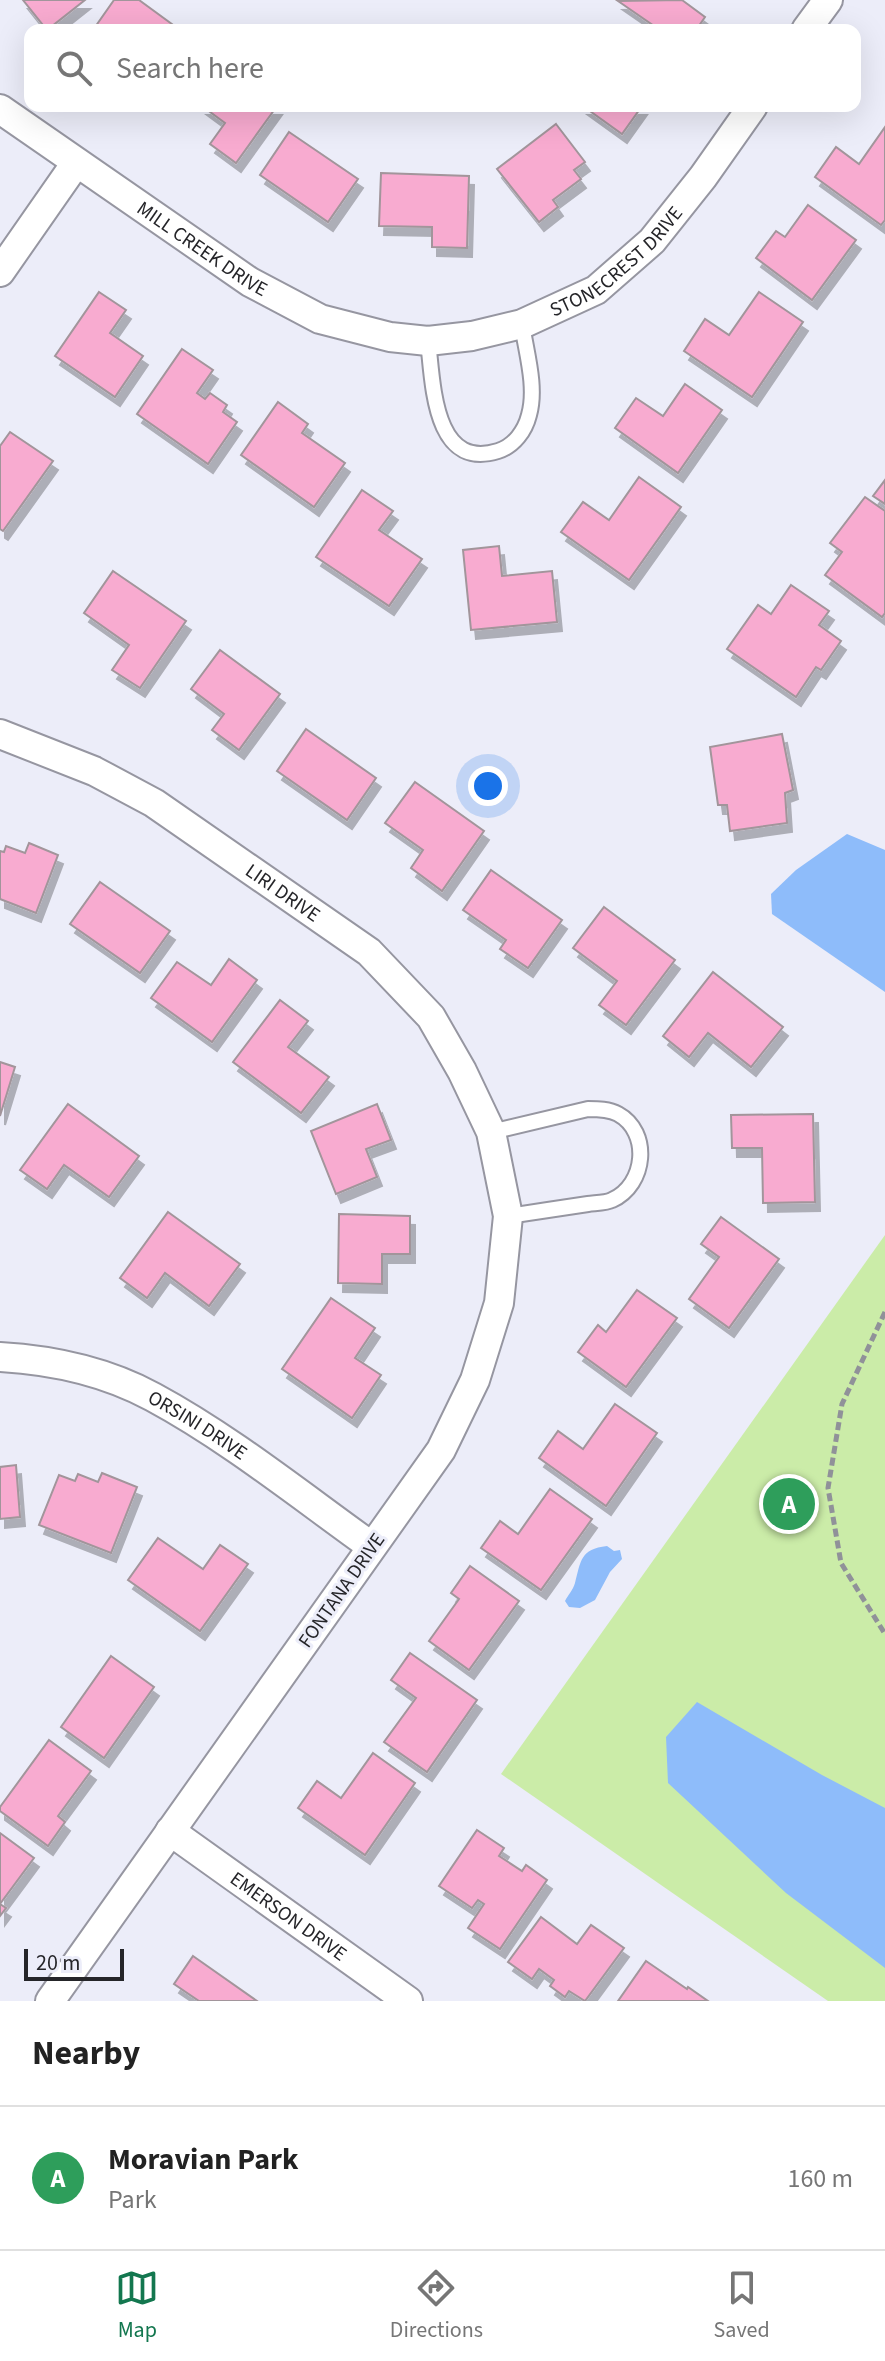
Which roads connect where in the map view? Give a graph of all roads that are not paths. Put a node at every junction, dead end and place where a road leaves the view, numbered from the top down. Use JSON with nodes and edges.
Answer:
{"nodes":[{"id":1,"x":828,"y":0,"type":"edge"},
{"id":2,"x":810,"y":24,"type":"edge"},
{"id":3,"x":0,"y":109,"type":"edge"},
{"id":4,"x":749,"y":112,"type":"edge"},
{"id":5,"x":76,"y":163,"type":"junction"},
{"id":6,"x":0,"y":272,"type":"edge"},
{"id":7,"x":522,"y":324,"type":"junction"},
{"id":8,"x":428,"y":341,"type":"junction"},
{"id":9,"x":0,"y":734,"type":"edge"},
{"id":10,"x":491,"y":1132,"type":"junction"},
{"id":11,"x":508,"y":1216,"type":"junction"},
{"id":12,"x":0,"y":1357,"type":"edge"},
{"id":13,"x":371,"y":1546,"type":"junction"},
{"id":14,"x":170,"y":1831,"type":"junction"},
{"id":15,"x":50,"y":2001,"type":"edge"},
{"id":16,"x":408,"y":2001,"type":"edge"}],
"edges":[{"from":1,"to":2,"type":"street"},
{"from":3,"to":5,"type":"street","name":"MILL CREEK DRIVE"},
{"from":4,"to":7,"type":"street","name":"STONECREST DRIVE"},
{"from":5,"to":6,"type":"street"},
{"from":5,"to":8,"type":"street","name":"MILL CREEK DRIVE"},
{"from":7,"to":8,"type":"street","name":"STONECREST DRIVE"},
{"from":7,"to":8,"type":"lane"},
{"from":9,"to":10,"type":"street","name":"LIRI DRIVE"},
{"from":10,"to":11,"type":"street","name":"FONTANA DRIVE"},
{"from":10,"to":11,"type":"lane"},
{"from":11,"to":13,"type":"street","name":"FONTANA DRIVE"},
{"from":12,"to":13,"type":"street","name":"ORSINI DRIVE"},
{"from":13,"to":14,"type":"street","name":"FONTANA DRIVE"},
{"from":14,"to":15,"type":"street","name":"FONTANA DRIVE"},
{"from":14,"to":16,"type":"street","name":"EMERSON DRIVE"}]}
